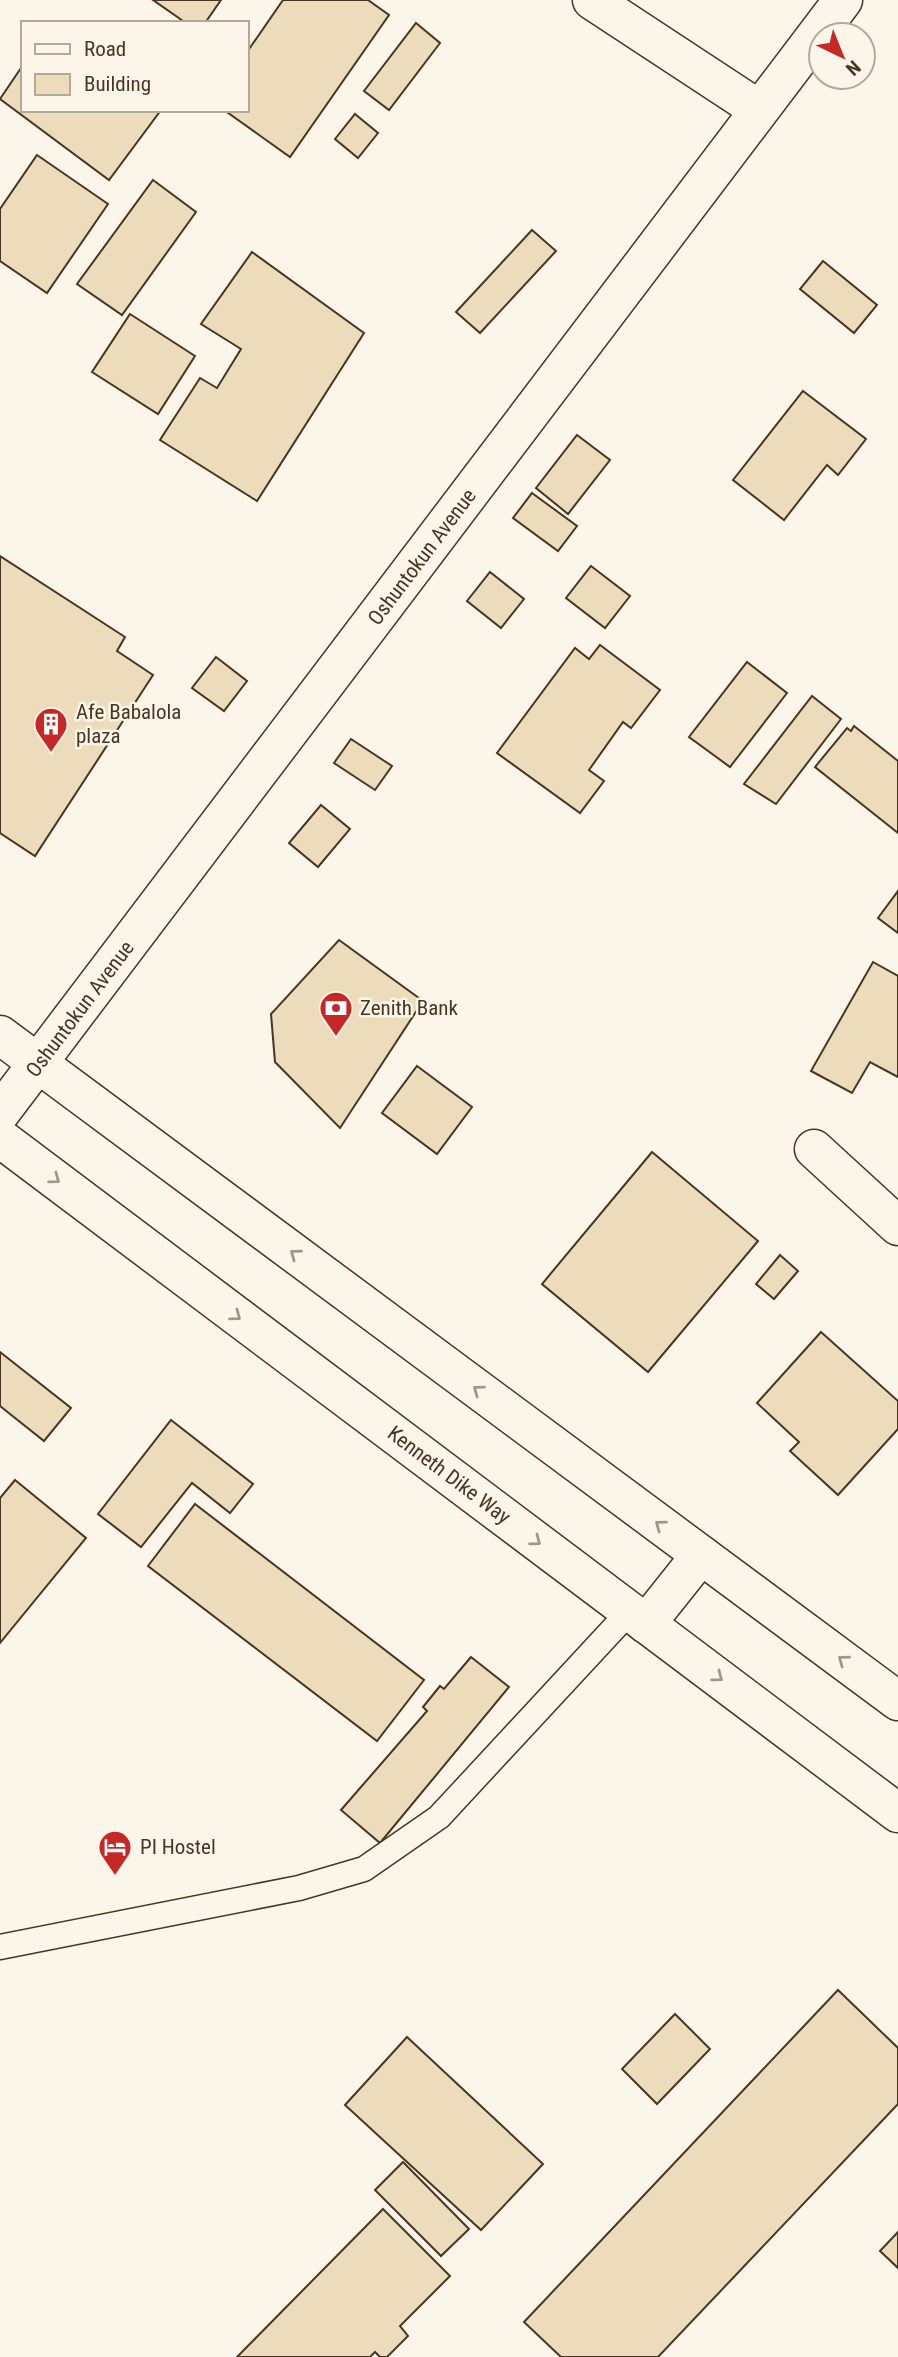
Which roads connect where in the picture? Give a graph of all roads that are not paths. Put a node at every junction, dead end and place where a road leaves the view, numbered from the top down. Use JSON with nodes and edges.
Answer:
{"nodes":[{"id":1,"x":592,"y":0,"type":"edge"},
{"id":2,"x":843,"y":0,"type":"edge"},
{"id":3,"x":758,"y":109,"type":"junction"},
{"id":4,"x":0,"y":1035,"type":"edge"},
{"id":5,"x":39,"y":1065,"type":"junction"},
{"id":6,"x":0,"y":1113,"type":"edge"},
{"id":7,"x":0,"y":1138,"type":"edge"},
{"id":8,"x":814,"y":1149,"type":"dead end"},
{"id":9,"x":898,"y":1226,"type":"edge"},
{"id":10,"x":701,"y":1555,"type":"junction"},
{"id":11,"x":638,"y":1618,"type":"junction"},
{"id":12,"x":898,"y":1701,"type":"edge"},
{"id":13,"x":898,"y":1813,"type":"edge"},
{"id":14,"x":0,"y":1947,"type":"edge"}],
"edges":[{"from":1,"to":3,"type":"main road"},
{"from":2,"to":3,"type":"main road","name":"Oshuntokun Avenue"},
{"from":3,"to":5,"type":"main road","name":"Oshuntokun Avenue"},
{"from":4,"to":5,"type":"main road"},
{"from":5,"to":6,"type":"main road","name":"Oshuntokun Avenue"},
{"from":10,"to":5,"type":"main road","one_way":true},
{"from":7,"to":11,"type":"main road","name":"Kenneth Dike Way","one_way":true},
{"from":8,"to":9,"type":"main road"},
{"from":10,"to":11,"type":"main road"},
{"from":12,"to":10,"type":"main road","one_way":true},
{"from":11,"to":13,"type":"main road","name":"Kenneth Dike Way","one_way":true},
{"from":11,"to":14,"type":"lane"}]}
